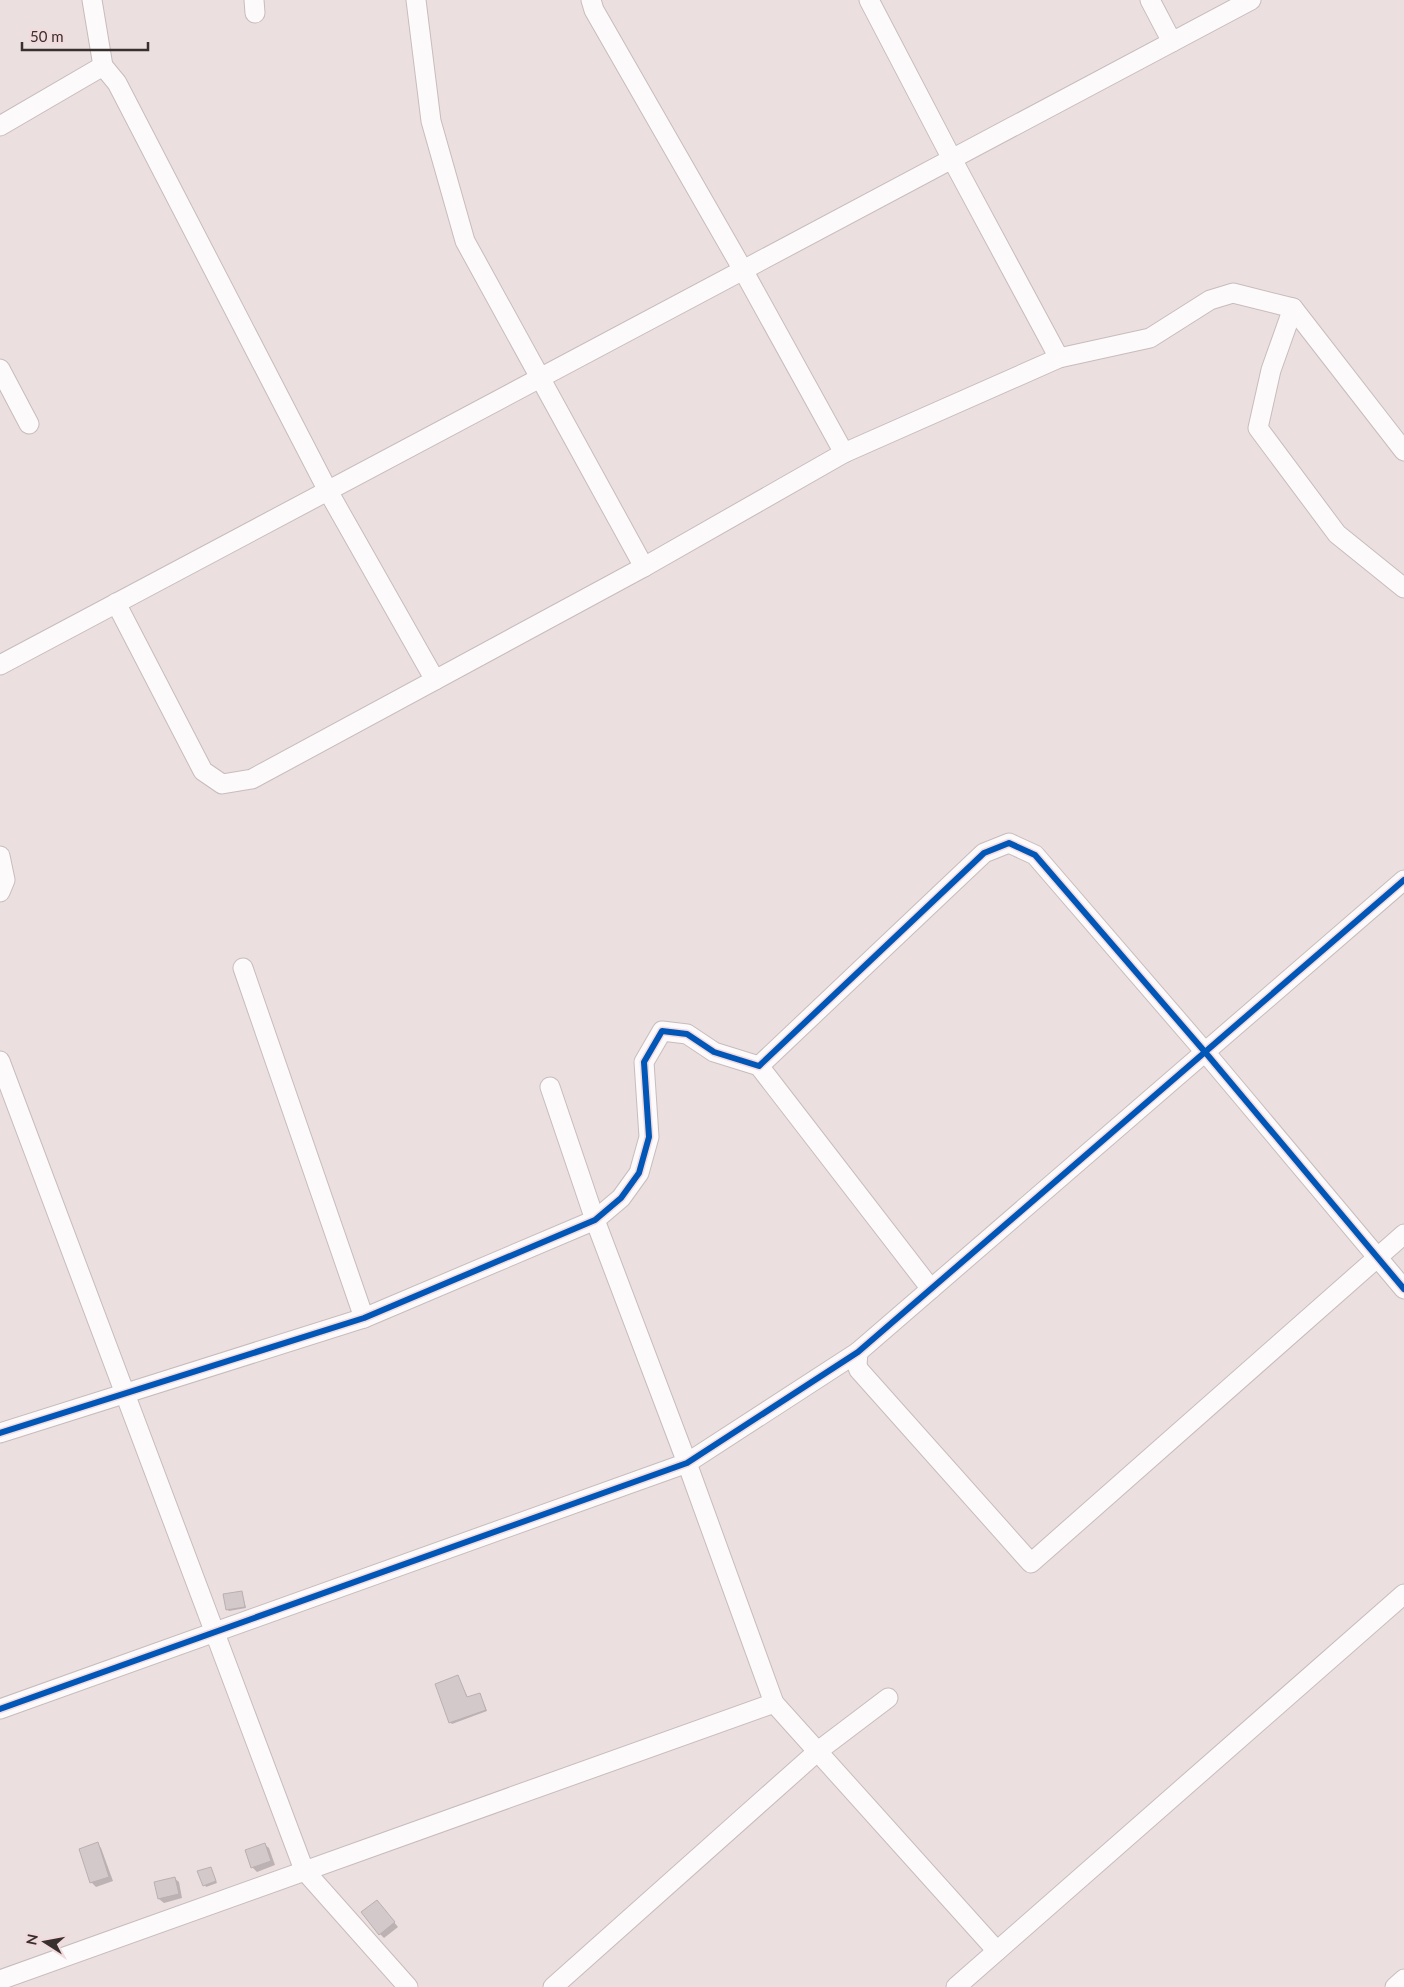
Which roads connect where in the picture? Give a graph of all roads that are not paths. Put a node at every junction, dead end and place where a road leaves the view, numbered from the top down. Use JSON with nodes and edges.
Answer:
{"nodes":[{"id":1,"x":92,"y":0,"type":"edge"},
{"id":2,"x":416,"y":0,"type":"edge"},
{"id":3,"x":591,"y":0,"type":"edge"},
{"id":4,"x":869,"y":0,"type":"edge"},
{"id":5,"x":1150,"y":0,"type":"edge"},
{"id":6,"x":1251,"y":0,"type":"edge"},
{"id":7,"x":1172,"y":42,"type":"junction"},
{"id":8,"x":103,"y":66,"type":"junction"},
{"id":9,"x":0,"y":126,"type":"edge"},
{"id":10,"x":952,"y":159,"type":"junction"},
{"id":11,"x":743,"y":270,"type":"junction"},
{"id":12,"x":1293,"y":308,"type":"junction"},
{"id":13,"x":1059,"y":358,"type":"junction"},
{"id":14,"x":0,"y":369,"type":"edge"},
{"id":15,"x":540,"y":378,"type":"junction"},
{"id":16,"x":29,"y":424,"type":"dead end"},
{"id":17,"x":1404,"y":450,"type":"edge"},
{"id":18,"x":844,"y":453,"type":"junction"},
{"id":19,"x":328,"y":491,"type":"junction"},
{"id":20,"x":644,"y":567,"type":"junction"},
{"id":21,"x":1404,"y":588,"type":"edge"},
{"id":22,"x":116,"y":603,"type":"junction"},
{"id":23,"x":0,"y":664,"type":"edge"},
{"id":24,"x":436,"y":680,"type":"junction"},
{"id":25,"x":0,"y":856,"type":"edge"},
{"id":26,"x":1404,"y":880,"type":"edge"},
{"id":27,"x":0,"y":892,"type":"edge"},
{"id":28,"x":243,"y":968,"type":"dead end"},
{"id":29,"x":1205,"y":1052,"type":"junction"},
{"id":30,"x":0,"y":1061,"type":"edge"},
{"id":31,"x":759,"y":1066,"type":"junction"},
{"id":32,"x":550,"y":1087,"type":"dead end"},
{"id":33,"x":595,"y":1220,"type":"junction"},
{"id":34,"x":1404,"y":1234,"type":"edge"},
{"id":35,"x":1377,"y":1257,"type":"junction"},
{"id":36,"x":931,"y":1289,"type":"junction"},
{"id":37,"x":1404,"y":1290,"type":"edge"},
{"id":38,"x":364,"y":1318,"type":"junction"},
{"id":39,"x":858,"y":1352,"type":"junction"},
{"id":40,"x":125,"y":1394,"type":"junction"},
{"id":41,"x":0,"y":1433,"type":"edge"},
{"id":42,"x":687,"y":1463,"type":"junction"},
{"id":43,"x":1404,"y":1594,"type":"edge"},
{"id":44,"x":214,"y":1632,"type":"junction"},
{"id":45,"x":888,"y":1698,"type":"dead end"},
{"id":46,"x":774,"y":1703,"type":"junction"},
{"id":47,"x":0,"y":1709,"type":"edge"},
{"id":48,"x":818,"y":1751,"type":"junction"},
{"id":49,"x":304,"y":1870,"type":"junction"},
{"id":50,"x":997,"y":1951,"type":"junction"},
{"id":51,"x":1404,"y":1979,"type":"edge"},
{"id":52,"x":0,"y":1980,"type":"edge"},
{"id":53,"x":408,"y":1987,"type":"edge"},
{"id":54,"x":553,"y":1987,"type":"edge"},
{"id":55,"x":956,"y":1987,"type":"edge"},
{"id":56,"x":1395,"y":1987,"type":"edge"}],
"edges":[{"from":1,"to":8,"type":"street"},
{"from":2,"to":15,"type":"street"},
{"from":3,"to":11,"type":"street"},
{"from":4,"to":10,"type":"street"},
{"from":5,"to":7,"type":"street"},
{"from":6,"to":7,"type":"street"},
{"from":7,"to":10,"type":"street"},
{"from":8,"to":9,"type":"street"},
{"from":8,"to":19,"type":"street"},
{"from":10,"to":11,"type":"street"},
{"from":10,"to":13,"type":"street"},
{"from":11,"to":15,"type":"street"},
{"from":11,"to":18,"type":"street"},
{"from":12,"to":13,"type":"street"},
{"from":12,"to":17,"type":"street"},
{"from":12,"to":21,"type":"street"},
{"from":13,"to":18,"type":"street"},
{"from":14,"to":16,"type":"street"},
{"from":15,"to":19,"type":"street"},
{"from":15,"to":20,"type":"street"},
{"from":18,"to":20,"type":"street"},
{"from":19,"to":22,"type":"street"},
{"from":19,"to":24,"type":"street"},
{"from":20,"to":24,"type":"street"},
{"from":22,"to":23,"type":"street"},
{"from":22,"to":24,"type":"street"},
{"from":25,"to":27,"type":"street"},
{"from":26,"to":29,"type":"street"},
{"from":28,"to":38,"type":"street"},
{"from":29,"to":31,"type":"street"},
{"from":29,"to":35,"type":"street"},
{"from":29,"to":36,"type":"street"},
{"from":30,"to":40,"type":"street"},
{"from":31,"to":33,"type":"street"},
{"from":31,"to":36,"type":"street"},
{"from":32,"to":33,"type":"street"},
{"from":33,"to":38,"type":"street"},
{"from":33,"to":42,"type":"street"},
{"from":34,"to":35,"type":"street"},
{"from":35,"to":37,"type":"street"},
{"from":35,"to":39,"type":"street"},
{"from":36,"to":39,"type":"street"},
{"from":38,"to":40,"type":"street"},
{"from":39,"to":42,"type":"street"},
{"from":40,"to":41,"type":"street"},
{"from":40,"to":44,"type":"street"},
{"from":42,"to":44,"type":"street"},
{"from":42,"to":46,"type":"street"},
{"from":43,"to":50,"type":"street"},
{"from":44,"to":47,"type":"street"},
{"from":44,"to":49,"type":"street"},
{"from":45,"to":48,"type":"street"},
{"from":46,"to":48,"type":"street"},
{"from":46,"to":49,"type":"street"},
{"from":48,"to":50,"type":"street"},
{"from":48,"to":54,"type":"street"},
{"from":49,"to":52,"type":"street"},
{"from":49,"to":53,"type":"street"},
{"from":50,"to":55,"type":"street"},
{"from":51,"to":56,"type":"street"}]}
